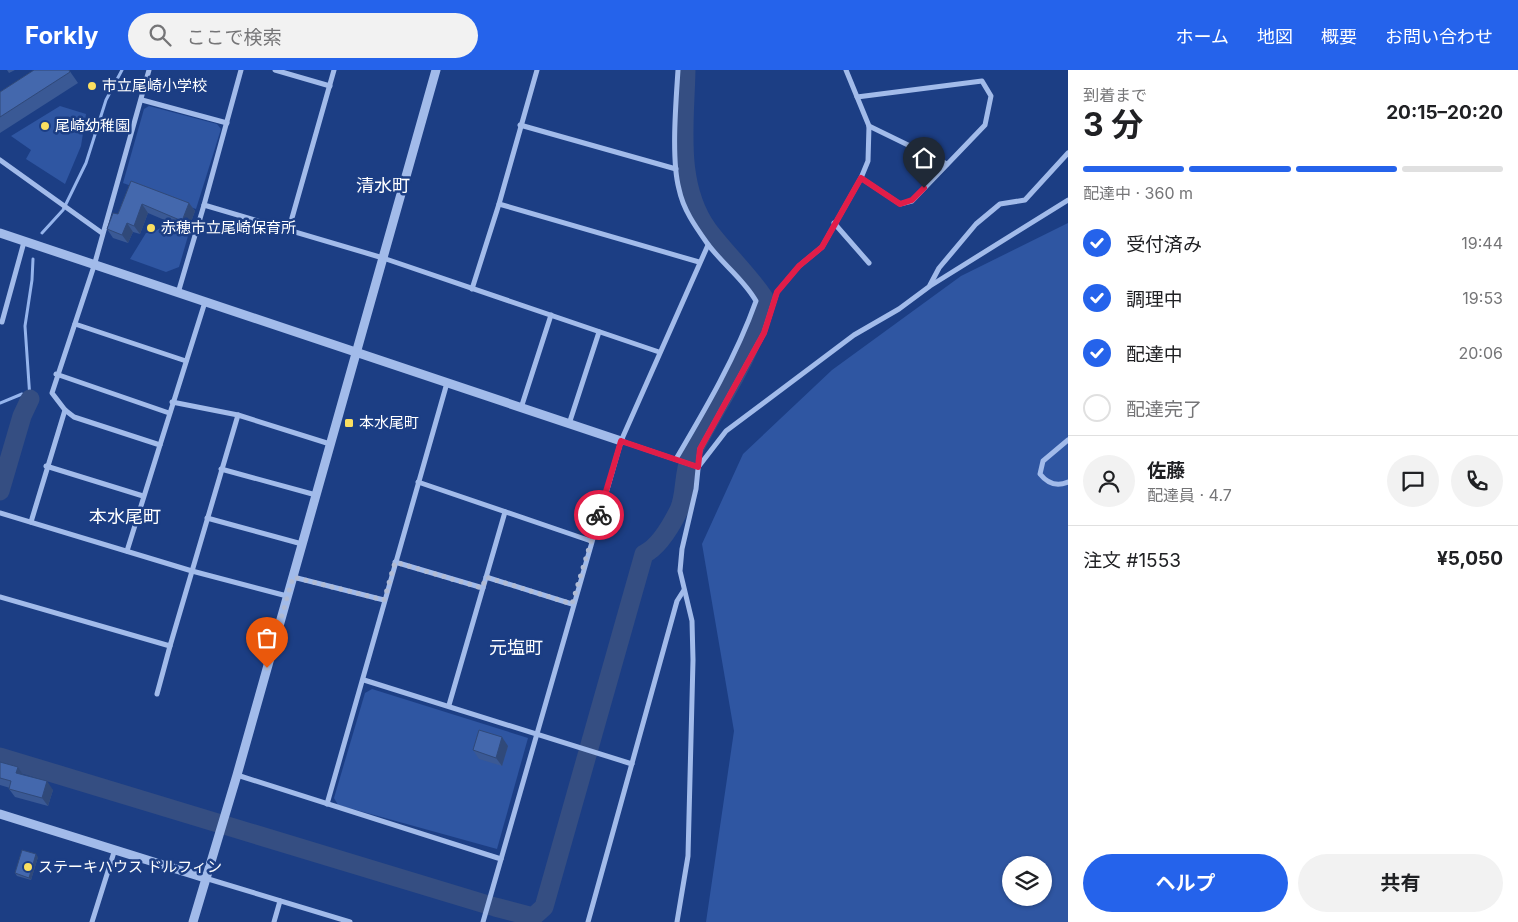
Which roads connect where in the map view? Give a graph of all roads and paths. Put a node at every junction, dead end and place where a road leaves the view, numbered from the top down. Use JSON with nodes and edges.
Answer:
{"nodes":[{"id":1,"x":149,"y":70,"type":"edge"},
{"id":2,"x":241,"y":70,"type":"edge"},
{"id":3,"x":275,"y":70,"type":"edge"},
{"id":4,"x":334,"y":70,"type":"edge"},
{"id":5,"x":436,"y":70,"type":"edge"},
{"id":6,"x":537,"y":70,"type":"edge"},
{"id":7,"x":676,"y":70,"type":"edge"},
{"id":8,"x":846,"y":70,"type":"edge"},
{"id":9,"x":330,"y":86,"type":"junction"},
{"id":10,"x":857,"y":97,"type":"junction"},
{"id":11,"x":142,"y":100,"type":"junction"},
{"id":12,"x":227,"y":123,"type":"junction"},
{"id":13,"x":520,"y":125,"type":"junction"},
{"id":14,"x":869,"y":126,"type":"junction"},
{"id":15,"x":1068,"y":153,"type":"edge"},
{"id":16,"x":0,"y":160,"type":"edge"},
{"id":17,"x":947,"y":164,"type":"junction"},
{"id":18,"x":676,"y":169,"type":"junction"},
{"id":19,"x":861,"y":178,"type":"junction"},
{"id":20,"x":1068,"y":200,"type":"edge"},
{"id":21,"x":499,"y":204,"type":"junction"},
{"id":22,"x":204,"y":205,"type":"junction"},
{"id":23,"x":834,"y":223,"type":"junction"},
{"id":24,"x":288,"y":232,"type":"junction"},
{"id":25,"x":0,"y":233,"type":"edge"},
{"id":26,"x":102,"y":233,"type":"junction"},
{"id":27,"x":24,"y":242,"type":"junction"},
{"id":28,"x":708,"y":245,"type":"junction"},
{"id":29,"x":383,"y":258,"type":"junction"},
{"id":30,"x":699,"y":262,"type":"junction"},
{"id":31,"x":869,"y":263,"type":"dead end"},
{"id":32,"x":94,"y":266,"type":"junction"},
{"id":33,"x":930,"y":286,"type":"junction"},
{"id":34,"x":472,"y":289,"type":"junction"},
{"id":35,"x":178,"y":293,"type":"junction"},
{"id":36,"x":205,"y":302,"type":"junction"},
{"id":37,"x":551,"y":315,"type":"junction"},
{"id":38,"x":1,"y":324,"type":"edge"},
{"id":39,"x":75,"y":324,"type":"junction"},
{"id":40,"x":599,"y":332,"type":"junction"},
{"id":41,"x":356,"y":352,"type":"junction"},
{"id":42,"x":659,"y":352,"type":"junction"},
{"id":43,"x":186,"y":361,"type":"junction"},
{"id":44,"x":56,"y":374,"type":"junction"},
{"id":45,"x":447,"y":383,"type":"junction"},
{"id":46,"x":172,"y":402,"type":"junction"},
{"id":47,"x":520,"y":408,"type":"junction"},
{"id":48,"x":65,"y":410,"type":"junction"},
{"id":49,"x":168,"y":413,"type":"junction"},
{"id":50,"x":238,"y":415,"type":"junction"},
{"id":51,"x":569,"y":424,"type":"junction"},
{"id":52,"x":1068,"y":440,"type":"edge"},
{"id":53,"x":621,"y":441,"type":"junction"},
{"id":54,"x":330,"y":444,"type":"junction"},
{"id":55,"x":160,"y":445,"type":"junction"},
{"id":56,"x":676,"y":459,"type":"junction"},
{"id":57,"x":46,"y":466,"type":"junction"},
{"id":58,"x":698,"y":467,"type":"junction"},
{"id":59,"x":221,"y":469,"type":"junction"},
{"id":60,"x":418,"y":482,"type":"junction"},
{"id":61,"x":1068,"y":482,"type":"edge"},
{"id":62,"x":316,"y":495,"type":"junction"},
{"id":63,"x":143,"y":496,"type":"junction"},
{"id":64,"x":505,"y":512,"type":"junction"},
{"id":65,"x":0,"y":513,"type":"edge"},
{"id":66,"x":207,"y":518,"type":"junction"},
{"id":67,"x":31,"y":522,"type":"junction"},
{"id":68,"x":591,"y":541,"type":"junction"},
{"id":69,"x":302,"y":544,"type":"junction"},
{"id":70,"x":127,"y":551,"type":"junction"},
{"id":71,"x":395,"y":562,"type":"junction"},
{"id":72,"x":192,"y":571,"type":"junction"},
{"id":73,"x":293,"y":577,"type":"junction"},
{"id":74,"x":486,"y":577,"type":"junction"},
{"id":75,"x":482,"y":588,"type":"junction"},
{"id":76,"x":684,"y":589,"type":"junction"},
{"id":77,"x":287,"y":596,"type":"junction"},
{"id":78,"x":0,"y":597,"type":"edge"},
{"id":79,"x":384,"y":600,"type":"junction"},
{"id":80,"x":572,"y":604,"type":"junction"},
{"id":81,"x":170,"y":646,"type":"junction"},
{"id":82,"x":364,"y":680,"type":"junction"},
{"id":83,"x":157,"y":694,"type":"dead end"},
{"id":84,"x":449,"y":705,"type":"junction"},
{"id":85,"x":538,"y":734,"type":"junction"},
{"id":86,"x":632,"y":764,"type":"junction"},
{"id":87,"x":237,"y":775,"type":"junction"},
{"id":88,"x":327,"y":804,"type":"junction"},
{"id":89,"x":0,"y":814,"type":"edge"},
{"id":90,"x":115,"y":849,"type":"junction"},
{"id":91,"x":501,"y":859,"type":"junction"},
{"id":92,"x":205,"y":878,"type":"junction"},
{"id":93,"x":280,"y":901,"type":"junction"},
{"id":94,"x":92,"y":922,"type":"edge"},
{"id":95,"x":193,"y":922,"type":"edge"},
{"id":96,"x":274,"y":922,"type":"edge"},
{"id":97,"x":350,"y":922,"type":"edge"},
{"id":98,"x":483,"y":922,"type":"edge"},
{"id":99,"x":588,"y":922,"type":"edge"},
{"id":100,"x":677,"y":922,"type":"edge"}],
"edges":[{"from":1,"to":11,"type":"street"},
{"from":2,"to":12,"type":"street"},
{"from":3,"to":9,"type":"street"},
{"from":4,"to":9,"type":"street"},
{"from":5,"to":29,"type":"street"},
{"from":6,"to":13,"type":"street"},
{"from":7,"to":18,"type":"street"},
{"from":8,"to":10,"type":"street"},
{"from":9,"to":24,"type":"street"},
{"from":10,"to":14,"type":"street"},
{"from":10,"to":17,"type":"street"},
{"from":11,"to":12,"type":"street"},
{"from":11,"to":26,"type":"street"},
{"from":12,"to":22,"type":"street"},
{"from":13,"to":18,"type":"street"},
{"from":13,"to":21,"type":"street"},
{"from":14,"to":17,"type":"street"},
{"from":14,"to":19,"type":"street"},
{"from":15,"to":33,"type":"street"},
{"from":16,"to":26,"type":"street"},
{"from":17,"to":19,"type":"street"},
{"from":18,"to":28,"type":"street"},
{"from":19,"to":23,"type":"street"},
{"from":20,"to":33,"type":"street"},
{"from":21,"to":30,"type":"street"},
{"from":21,"to":34,"type":"street"},
{"from":22,"to":24,"type":"street"},
{"from":22,"to":35,"type":"street"},
{"from":23,"to":31,"type":"street"},
{"from":23,"to":58,"type":"street"},
{"from":24,"to":29,"type":"street"},
{"from":25,"to":27,"type":"street"},
{"from":26,"to":32,"type":"street"},
{"from":27,"to":32,"type":"street"},
{"from":27,"to":38,"type":"street"},
{"from":28,"to":30,"type":"street"},
{"from":28,"to":56,"type":"street"},
{"from":29,"to":34,"type":"street"},
{"from":29,"to":41,"type":"street"},
{"from":30,"to":42,"type":"street"},
{"from":32,"to":35,"type":"street"},
{"from":32,"to":39,"type":"street"},
{"from":33,"to":58,"type":"street"},
{"from":34,"to":37,"type":"street"},
{"from":35,"to":36,"type":"street"},
{"from":36,"to":41,"type":"street"},
{"from":36,"to":43,"type":"street"},
{"from":37,"to":40,"type":"street"},
{"from":37,"to":47,"type":"street"},
{"from":39,"to":43,"type":"street"},
{"from":39,"to":44,"type":"street"},
{"from":40,"to":42,"type":"street"},
{"from":40,"to":51,"type":"street"},
{"from":41,"to":45,"type":"street"},
{"from":41,"to":54,"type":"street"},
{"from":42,"to":53,"type":"street"},
{"from":43,"to":46,"type":"street"},
{"from":44,"to":48,"type":"street"},
{"from":44,"to":49,"type":"street"},
{"from":45,"to":47,"type":"street"},
{"from":45,"to":60,"type":"street"},
{"from":46,"to":49,"type":"street"},
{"from":46,"to":50,"type":"street"},
{"from":47,"to":51,"type":"street"},
{"from":48,"to":55,"type":"street"},
{"from":48,"to":57,"type":"street"},
{"from":49,"to":55,"type":"street"},
{"from":50,"to":54,"type":"street"},
{"from":50,"to":59,"type":"street"},
{"from":51,"to":53,"type":"street"},
{"from":52,"to":61,"type":"street"},
{"from":53,"to":56,"type":"street"},
{"from":53,"to":68,"type":"street"},
{"from":54,"to":62,"type":"street"},
{"from":55,"to":63,"type":"street"},
{"from":56,"to":58,"type":"street"},
{"from":57,"to":63,"type":"street"},
{"from":57,"to":67,"type":"street"},
{"from":58,"to":76,"type":"street"},
{"from":59,"to":62,"type":"street"},
{"from":59,"to":66,"type":"street"},
{"from":60,"to":64,"type":"street"},
{"from":60,"to":71,"type":"street"},
{"from":62,"to":69,"type":"street"},
{"from":63,"to":70,"type":"street"},
{"from":64,"to":68,"type":"street"},
{"from":64,"to":74,"type":"street"},
{"from":65,"to":67,"type":"street"},
{"from":66,"to":69,"type":"street"},
{"from":66,"to":72,"type":"street"},
{"from":67,"to":70,"type":"street"},
{"from":68,"to":80,"type":"street"},
{"from":69,"to":73,"type":"street"},
{"from":70,"to":72,"type":"street"},
{"from":71,"to":75,"type":"street"},
{"from":71,"to":79,"type":"street"},
{"from":72,"to":77,"type":"street"},
{"from":72,"to":81,"type":"street"},
{"from":73,"to":77,"type":"street"},
{"from":73,"to":79,"type":"street"},
{"from":74,"to":75,"type":"street"},
{"from":74,"to":80,"type":"street"},
{"from":75,"to":84,"type":"street"},
{"from":76,"to":86,"type":"street"},
{"from":76,"to":100,"type":"street"},
{"from":77,"to":87,"type":"street"},
{"from":78,"to":81,"type":"street"},
{"from":79,"to":82,"type":"street"},
{"from":80,"to":85,"type":"street"},
{"from":81,"to":83,"type":"street"},
{"from":82,"to":84,"type":"street"},
{"from":82,"to":88,"type":"street"},
{"from":84,"to":85,"type":"street"},
{"from":85,"to":86,"type":"street"},
{"from":85,"to":91,"type":"street"},
{"from":86,"to":99,"type":"street"},
{"from":87,"to":88,"type":"street"},
{"from":87,"to":92,"type":"street"},
{"from":88,"to":91,"type":"street"},
{"from":89,"to":90,"type":"street"},
{"from":90,"to":92,"type":"street"},
{"from":90,"to":94,"type":"street"},
{"from":91,"to":98,"type":"street"},
{"from":92,"to":93,"type":"street"},
{"from":92,"to":95,"type":"street"},
{"from":93,"to":96,"type":"street"},
{"from":93,"to":97,"type":"street"}]}
